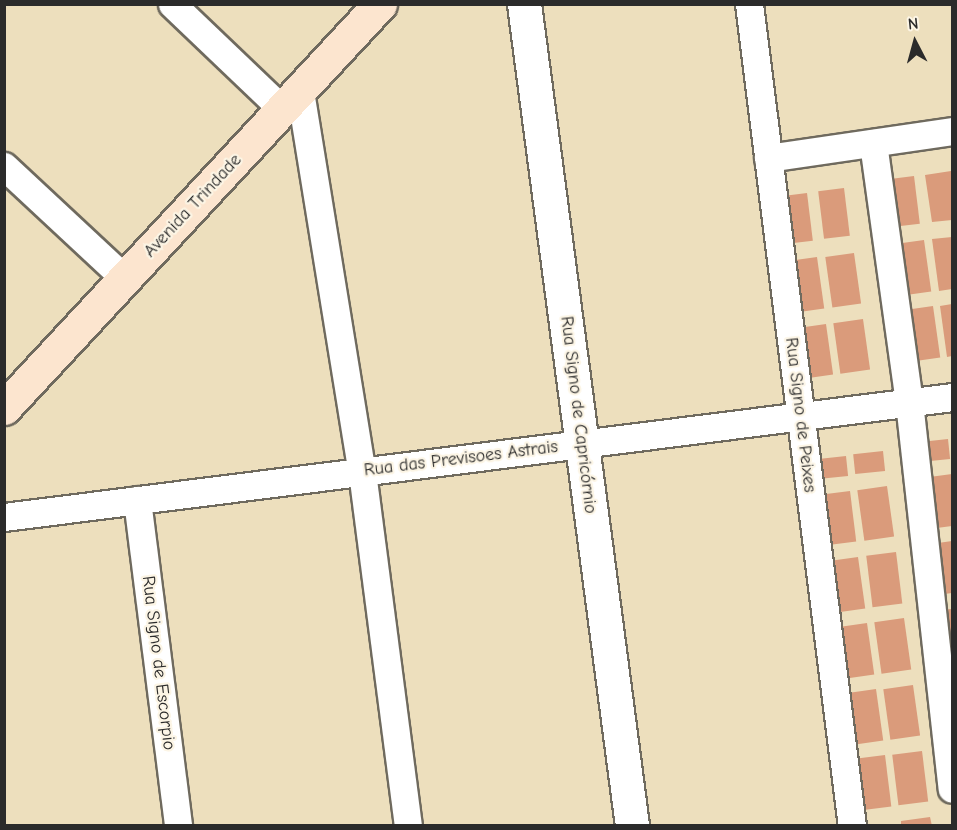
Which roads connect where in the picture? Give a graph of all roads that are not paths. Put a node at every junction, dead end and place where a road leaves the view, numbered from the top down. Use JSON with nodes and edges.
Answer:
{"nodes":[{"id":1,"x":172,"y":4,"type":"edge"},
{"id":2,"x":380,"y":4,"type":"edge"},
{"id":3,"x":524,"y":4,"type":"edge"},
{"id":4,"x":749,"y":4,"type":"edge"},
{"id":5,"x":292,"y":100,"type":"junction"},
{"id":6,"x":952,"y":131,"type":"edge"},
{"id":7,"x":873,"y":143,"type":"junction"},
{"id":8,"x":768,"y":158,"type":"junction"},
{"id":9,"x":4,"y":166,"type":"edge"},
{"id":10,"x":125,"y":279,"type":"junction"},
{"id":11,"x":952,"y":397,"type":"edge"},
{"id":12,"x":909,"y":402,"type":"junction"},
{"id":13,"x":4,"y":408,"type":"edge"},
{"id":14,"x":800,"y":416,"type":"junction"},
{"id":15,"x":582,"y":444,"type":"junction"},
{"id":16,"x":362,"y":472,"type":"junction"},
{"id":17,"x":137,"y":500,"type":"junction"},
{"id":18,"x":4,"y":517,"type":"edge"},
{"id":19,"x":952,"y":789,"type":"edge"},
{"id":20,"x":178,"y":825,"type":"edge"},
{"id":21,"x":408,"y":825,"type":"edge"},
{"id":22,"x":632,"y":825,"type":"edge"},
{"id":23,"x":852,"y":825,"type":"edge"}],
"edges":[{"from":1,"to":5,"type":"street"},
{"from":2,"to":5,"type":"main road","name":"Avenida Trindade"},
{"from":3,"to":15,"type":"street","name":"Rua Signo de Capricórnio"},
{"from":4,"to":8,"type":"street","name":"Rua Signo de Peixes"},
{"from":5,"to":10,"type":"main road","name":"Avenida Trindade"},
{"from":5,"to":16,"type":"street"},
{"from":6,"to":7,"type":"street"},
{"from":7,"to":8,"type":"street"},
{"from":7,"to":12,"type":"street"},
{"from":8,"to":14,"type":"street","name":"Rua Signo de Peixes"},
{"from":9,"to":10,"type":"street"},
{"from":10,"to":13,"type":"main road","name":"Avenida Trindade"},
{"from":11,"to":12,"type":"street","name":"Rua das Previsoes Astrais"},
{"from":12,"to":14,"type":"street","name":"Rua das Previsoes Astrais"},
{"from":12,"to":19,"type":"street"},
{"from":14,"to":15,"type":"street","name":"Rua das Previsoes Astrais"},
{"from":14,"to":23,"type":"street","name":"Rua Signo de Peixes"},
{"from":15,"to":16,"type":"street","name":"Rua das Previsoes Astrais"},
{"from":15,"to":22,"type":"street","name":"Rua Signo de Capricórnio"},
{"from":16,"to":17,"type":"street","name":"Rua das Previsoes Astrais"},
{"from":16,"to":21,"type":"street"},
{"from":17,"to":18,"type":"street","name":"Rua das Previsoes Astrais"},
{"from":17,"to":20,"type":"street","name":"Rua Signo de Escorpio"}]}
